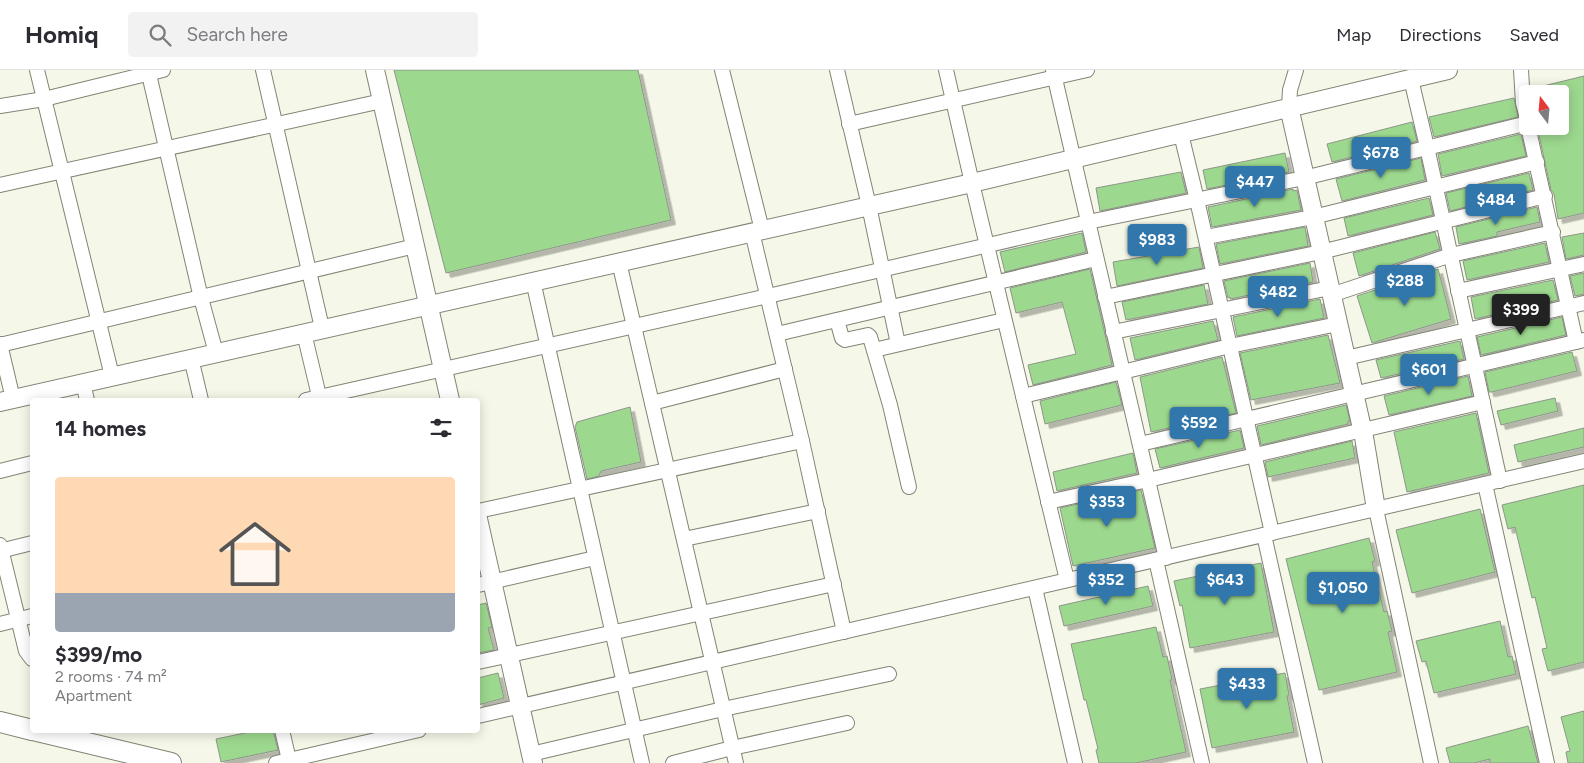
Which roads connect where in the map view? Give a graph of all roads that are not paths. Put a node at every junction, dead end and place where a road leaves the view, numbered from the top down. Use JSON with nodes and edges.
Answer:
{"nodes":[{"id":1,"x":37,"y":70,"type":"edge"},
{"id":2,"x":163,"y":70,"type":"edge"},
{"id":3,"x":263,"y":70,"type":"edge"},
{"id":4,"x":375,"y":70,"type":"edge"},
{"id":5,"x":722,"y":70,"type":"edge"},
{"id":6,"x":837,"y":70,"type":"edge"},
{"id":7,"x":946,"y":70,"type":"edge"},
{"id":8,"x":1086,"y":70,"type":"edge"},
{"id":9,"x":1296,"y":70,"type":"edge"},
{"id":10,"x":1448,"y":70,"type":"edge"},
{"id":11,"x":1521,"y":70,"type":"edge"},
{"id":12,"x":149,"y":72,"type":"edge"},
{"id":13,"x":1054,"y":74,"type":"edge"},
{"id":14,"x":1411,"y":79,"type":"junction"},
{"id":15,"x":1522,"y":85,"type":"edge"},
{"id":16,"x":44,"y":99,"type":"junction"},
{"id":17,"x":953,"y":100,"type":"junction"},
{"id":18,"x":382,"y":101,"type":"junction"},
{"id":19,"x":0,"y":106,"type":"edge"},
{"id":20,"x":1289,"y":107,"type":"junction"},
{"id":21,"x":275,"y":124,"type":"junction"},
{"id":22,"x":849,"y":124,"type":"junction"},
{"id":23,"x":1519,"y":126,"type":"edge"},
{"id":24,"x":1181,"y":134,"type":"junction"},
{"id":25,"x":1530,"y":135,"type":"edge"},
{"id":26,"x":1427,"y":147,"type":"junction"},
{"id":27,"x":167,"y":148,"type":"junction"},
{"id":28,"x":1073,"y":160,"type":"junction"},
{"id":29,"x":1536,"y":162,"type":"junction"},
{"id":30,"x":62,"y":171,"type":"junction"},
{"id":31,"x":1304,"y":178,"type":"junction"},
{"id":32,"x":972,"y":183,"type":"junction"},
{"id":33,"x":0,"y":185,"type":"edge"},
{"id":34,"x":1436,"y":186,"type":"junction"},
{"id":35,"x":1545,"y":196,"type":"junction"},
{"id":36,"x":1198,"y":200,"type":"junction"},
{"id":37,"x":869,"y":206,"type":"junction"},
{"id":38,"x":1313,"y":217,"type":"junction"},
{"id":39,"x":1443,"y":220,"type":"junction"},
{"id":40,"x":1088,"y":222,"type":"junction"},
{"id":41,"x":757,"y":231,"type":"junction"},
{"id":42,"x":1553,"y":232,"type":"junction"},
{"id":43,"x":1206,"y":237,"type":"junction"},
{"id":44,"x":986,"y":245,"type":"junction"},
{"id":45,"x":415,"y":246,"type":"junction"},
{"id":46,"x":1321,"y":252,"type":"junction"},
{"id":47,"x":1451,"y":255,"type":"junction"},
{"id":48,"x":1096,"y":259,"type":"junction"},
{"id":49,"x":619,"y":262,"type":"junction"},
{"id":50,"x":1584,"y":264,"type":"edge"},
{"id":51,"x":1561,"y":269,"type":"junction"},
{"id":52,"x":883,"y":270,"type":"junction"},
{"id":53,"x":309,"y":272,"type":"junction"},
{"id":54,"x":1214,"y":275,"type":"junction"},
{"id":55,"x":533,"y":281,"type":"junction"},
{"id":56,"x":996,"y":283,"type":"junction"},
{"id":57,"x":1330,"y":291,"type":"junction"},
{"id":58,"x":1458,"y":291,"type":"junction"},
{"id":59,"x":768,"y":296,"type":"junction"},
{"id":60,"x":1105,"y":297,"type":"junction"},
{"id":61,"x":202,"y":298,"type":"junction"},
{"id":62,"x":1584,"y":303,"type":"edge"},
{"id":63,"x":429,"y":305,"type":"junction"},
{"id":64,"x":1568,"y":307,"type":"junction"},
{"id":65,"x":891,"y":308,"type":"junction"},
{"id":66,"x":1222,"y":310,"type":"junction"},
{"id":67,"x":837,"y":320,"type":"junction"},
{"id":68,"x":1004,"y":320,"type":"junction"},
{"id":69,"x":99,"y":323,"type":"junction"},
{"id":70,"x":1338,"y":324,"type":"junction"},
{"id":71,"x":634,"y":326,"type":"junction"},
{"id":72,"x":322,"y":328,"type":"junction"},
{"id":73,"x":1467,"y":329,"type":"junction"},
{"id":74,"x":1113,"y":332,"type":"junction"},
{"id":75,"x":304,"y":333,"type":"junction"},
{"id":76,"x":777,"y":334,"type":"junction"},
{"id":77,"x":1580,"y":341,"type":"edge"},
{"id":78,"x":898,"y":344,"type":"junction"},
{"id":79,"x":0,"y":345,"type":"edge"},
{"id":80,"x":547,"y":345,"type":"junction"},
{"id":81,"x":1230,"y":346,"type":"junction"},
{"id":82,"x":874,"y":350,"type":"junction"},
{"id":83,"x":216,"y":352,"type":"junction"},
{"id":84,"x":191,"y":358,"type":"junction"},
{"id":85,"x":1346,"y":358,"type":"junction"},
{"id":86,"x":1475,"y":365,"type":"junction"},
{"id":87,"x":443,"y":368,"type":"junction"},
{"id":88,"x":785,"y":370,"type":"junction"},
{"id":89,"x":1122,"y":371,"type":"junction"},
{"id":90,"x":112,"y":376,"type":"junction"},
{"id":91,"x":83,"y":383,"type":"junction"},
{"id":92,"x":1354,"y":394,"type":"junction"},
{"id":93,"x":1023,"y":396,"type":"junction"},
{"id":94,"x":87,"y":398,"type":"edge"},
{"id":95,"x":201,"y":398,"type":"edge"},
{"id":96,"x":315,"y":398,"type":"edge"},
{"id":97,"x":319,"y":398,"type":"edge"},
{"id":98,"x":450,"y":398,"type":"edge"},
{"id":99,"x":6,"y":400,"type":"edge"},
{"id":100,"x":1483,"y":402,"type":"junction"},
{"id":101,"x":652,"y":403,"type":"junction"},
{"id":102,"x":1246,"y":419,"type":"junction"},
{"id":103,"x":1362,"y":430,"type":"junction"},
{"id":104,"x":802,"y":440,"type":"junction"},
{"id":105,"x":1140,"y":444,"type":"junction"},
{"id":106,"x":1255,"y":456,"type":"junction"},
{"id":107,"x":1584,"y":461,"type":"edge"},
{"id":108,"x":30,"y":464,"type":"edge"},
{"id":109,"x":668,"y":470,"type":"junction"},
{"id":110,"x":0,"y":471,"type":"edge"},
{"id":111,"x":1148,"y":480,"type":"junction"},
{"id":112,"x":1500,"y":481,"type":"junction"},
{"id":113,"x":1485,"y":484,"type":"junction"},
{"id":114,"x":909,"y":487,"type":"dead end"},
{"id":115,"x":580,"y":489,"type":"junction"},
{"id":116,"x":1048,"y":502,"type":"junction"},
{"id":117,"x":1376,"y":509,"type":"junction"},
{"id":118,"x":480,"y":511,"type":"edge"},
{"id":119,"x":818,"y":512,"type":"junction"},
{"id":120,"x":1268,"y":534,"type":"junction"},
{"id":121,"x":480,"y":537,"type":"edge"},
{"id":122,"x":684,"y":539,"type":"junction"},
{"id":123,"x":30,"y":543,"type":"edge"},
{"id":124,"x":0,"y":549,"type":"edge"},
{"id":125,"x":595,"y":558,"type":"junction"},
{"id":126,"x":1161,"y":559,"type":"junction"},
{"id":127,"x":1067,"y":580,"type":"junction"},
{"id":128,"x":485,"y":583,"type":"edge"},
{"id":129,"x":834,"y":584,"type":"junction"},
{"id":130,"x":1035,"y":588,"type":"junction"},
{"id":131,"x":701,"y":613,"type":"junction"},
{"id":132,"x":30,"y":617,"type":"edge"},
{"id":133,"x":18,"y":620,"type":"junction"},
{"id":134,"x":0,"y":624,"type":"edge"},
{"id":135,"x":844,"y":632,"type":"junction"},
{"id":136,"x":612,"y":633,"type":"junction"},
{"id":137,"x":508,"y":655,"type":"junction"},
{"id":138,"x":30,"y":657,"type":"edge"},
{"id":139,"x":480,"y":662,"type":"edge"},
{"id":140,"x":713,"y":662,"type":"junction"},
{"id":141,"x":889,"y":674,"type":"dead end"},
{"id":142,"x":623,"y":683,"type":"junction"},
{"id":143,"x":520,"y":707,"type":"junction"},
{"id":144,"x":723,"y":708,"type":"junction"},
{"id":145,"x":480,"y":716,"type":"edge"},
{"id":146,"x":0,"y":722,"type":"edge"},
{"id":147,"x":847,"y":723,"type":"dead end"},
{"id":148,"x":30,"y":729,"type":"edge"},
{"id":149,"x":634,"y":729,"type":"junction"},
{"id":150,"x":47,"y":733,"type":"edge"},
{"id":151,"x":282,"y":733,"type":"edge"},
{"id":152,"x":396,"y":733,"type":"edge"},
{"id":153,"x":732,"y":748,"type":"junction"},
{"id":154,"x":126,"y":758,"type":"edge"},
{"id":155,"x":532,"y":759,"type":"edge"},
{"id":156,"x":282,"y":762,"type":"edge"},
{"id":157,"x":171,"y":763,"type":"edge"},
{"id":158,"x":642,"y":763,"type":"edge"},
{"id":159,"x":673,"y":763,"type":"edge"},
{"id":160,"x":736,"y":763,"type":"edge"},
{"id":161,"x":1075,"y":763,"type":"edge"},
{"id":162,"x":1202,"y":763,"type":"edge"},
{"id":163,"x":1315,"y":763,"type":"edge"},
{"id":164,"x":1431,"y":763,"type":"edge"},
{"id":165,"x":1547,"y":763,"type":"edge"}],
"edges":[{"from":1,"to":16,"type":"street"},
{"from":2,"to":12,"type":"street"},
{"from":3,"to":21,"type":"street"},
{"from":4,"to":18,"type":"street"},
{"from":5,"to":41,"type":"street"},
{"from":6,"to":22,"type":"street"},
{"from":7,"to":17,"type":"street"},
{"from":8,"to":13,"type":"street"},
{"from":9,"to":20,"type":"street"},
{"from":10,"to":14,"type":"street"},
{"from":11,"to":15,"type":"street"},
{"from":12,"to":16,"type":"street"},
{"from":12,"to":27,"type":"street"},
{"from":13,"to":17,"type":"street"},
{"from":13,"to":28,"type":"street"},
{"from":14,"to":20,"type":"street"},
{"from":14,"to":26,"type":"street"},
{"from":16,"to":19,"type":"street"},
{"from":16,"to":30,"type":"street"},
{"from":17,"to":22,"type":"street"},
{"from":17,"to":32,"type":"street"},
{"from":18,"to":21,"type":"street"},
{"from":18,"to":45,"type":"street"},
{"from":20,"to":24,"type":"street"},
{"from":20,"to":31,"type":"street"},
{"from":21,"to":27,"type":"street"},
{"from":21,"to":53,"type":"street"},
{"from":22,"to":37,"type":"street"},
{"from":23,"to":26,"type":"street"},
{"from":24,"to":28,"type":"street"},
{"from":24,"to":36,"type":"street"},
{"from":25,"to":29,"type":"street"},
{"from":26,"to":31,"type":"street"},
{"from":26,"to":34,"type":"street"},
{"from":27,"to":30,"type":"street"},
{"from":27,"to":61,"type":"street"},
{"from":28,"to":32,"type":"street"},
{"from":28,"to":40,"type":"street"},
{"from":29,"to":34,"type":"street"},
{"from":29,"to":35,"type":"street"},
{"from":30,"to":33,"type":"street"},
{"from":30,"to":69,"type":"street"},
{"from":31,"to":36,"type":"street"},
{"from":31,"to":38,"type":"street"},
{"from":32,"to":37,"type":"street"},
{"from":32,"to":44,"type":"street"},
{"from":34,"to":38,"type":"street"},
{"from":34,"to":39,"type":"street"},
{"from":35,"to":39,"type":"street"},
{"from":35,"to":42,"type":"street"},
{"from":36,"to":40,"type":"street"},
{"from":36,"to":43,"type":"street"},
{"from":37,"to":41,"type":"street"},
{"from":37,"to":52,"type":"street"},
{"from":38,"to":43,"type":"street"},
{"from":38,"to":46,"type":"street"},
{"from":39,"to":46,"type":"street"},
{"from":39,"to":47,"type":"street"},
{"from":40,"to":44,"type":"street"},
{"from":40,"to":48,"type":"street"},
{"from":41,"to":49,"type":"street"},
{"from":41,"to":59,"type":"street"},
{"from":42,"to":47,"type":"street"},
{"from":42,"to":51,"type":"street"},
{"from":43,"to":54,"type":"street"},
{"from":44,"to":52,"type":"street"},
{"from":44,"to":56,"type":"street"},
{"from":45,"to":53,"type":"street"},
{"from":45,"to":63,"type":"street"},
{"from":46,"to":54,"type":"street"},
{"from":46,"to":57,"type":"street"},
{"from":47,"to":57,"type":"street"},
{"from":47,"to":58,"type":"street"},
{"from":48,"to":56,"type":"street"},
{"from":48,"to":60,"type":"street"},
{"from":49,"to":55,"type":"street"},
{"from":49,"to":71,"type":"street"},
{"from":50,"to":51,"type":"street"},
{"from":51,"to":58,"type":"street"},
{"from":51,"to":64,"type":"street"},
{"from":52,"to":59,"type":"street"},
{"from":52,"to":65,"type":"street"},
{"from":53,"to":61,"type":"street"},
{"from":53,"to":72,"type":"street"},
{"from":54,"to":60,"type":"street"},
{"from":54,"to":66,"type":"street"},
{"from":55,"to":63,"type":"street"},
{"from":55,"to":80,"type":"street"},
{"from":56,"to":65,"type":"street"},
{"from":56,"to":68,"type":"street"},
{"from":57,"to":66,"type":"street"},
{"from":57,"to":70,"type":"street"},
{"from":58,"to":73,"type":"street"},
{"from":59,"to":71,"type":"street"},
{"from":59,"to":76,"type":"street"},
{"from":60,"to":74,"type":"street"},
{"from":61,"to":69,"type":"street"},
{"from":61,"to":83,"type":"street"},
{"from":62,"to":64,"type":"street"},
{"from":63,"to":72,"type":"street"},
{"from":63,"to":87,"type":"street"},
{"from":64,"to":73,"type":"street"},
{"from":64,"to":77,"type":"street"},
{"from":65,"to":67,"type":"street"},
{"from":65,"to":78,"type":"street"},
{"from":66,"to":74,"type":"street"},
{"from":66,"to":81,"type":"street"},
{"from":67,"to":76,"type":"street"},
{"from":67,"to":82,"type":"street"},
{"from":68,"to":78,"type":"street"},
{"from":68,"to":93,"type":"street"},
{"from":69,"to":79,"type":"street"},
{"from":69,"to":90,"type":"street"},
{"from":70,"to":81,"type":"street"},
{"from":70,"to":85,"type":"street"},
{"from":71,"to":80,"type":"street"},
{"from":71,"to":101,"type":"street"},
{"from":72,"to":75,"type":"street"},
{"from":73,"to":85,"type":"street"},
{"from":73,"to":86,"type":"street"},
{"from":74,"to":89,"type":"street"},
{"from":75,"to":83,"type":"street"},
{"from":75,"to":96,"type":"street"},
{"from":76,"to":88,"type":"street"},
{"from":77,"to":86,"type":"street"},
{"from":78,"to":82,"type":"street"},
{"from":79,"to":99,"type":"street"},
{"from":80,"to":87,"type":"street"},
{"from":80,"to":115,"type":"street"},
{"from":81,"to":89,"type":"street"},
{"from":81,"to":102,"type":"street"},
{"from":82,"to":114,"type":"street"},
{"from":83,"to":84,"type":"street"},
{"from":84,"to":90,"type":"street"},
{"from":84,"to":95,"type":"street"},
{"from":85,"to":92,"type":"street"},
{"from":86,"to":92,"type":"street"},
{"from":86,"to":100,"type":"street"},
{"from":87,"to":97,"type":"street"},
{"from":87,"to":98,"type":"street"},
{"from":88,"to":101,"type":"street"},
{"from":88,"to":104,"type":"street"},
{"from":89,"to":93,"type":"street"},
{"from":89,"to":105,"type":"street"},
{"from":90,"to":91,"type":"street"},
{"from":91,"to":94,"type":"street"},
{"from":91,"to":99,"type":"street"},
{"from":92,"to":102,"type":"street"},
{"from":92,"to":103,"type":"street"},
{"from":93,"to":116,"type":"street"},
{"from":100,"to":103,"type":"street"},
{"from":100,"to":112,"type":"street"},
{"from":101,"to":109,"type":"street"},
{"from":102,"to":105,"type":"street"},
{"from":102,"to":106,"type":"street"},
{"from":103,"to":106,"type":"street"},
{"from":103,"to":117,"type":"street"},
{"from":104,"to":109,"type":"street"},
{"from":104,"to":119,"type":"street"},
{"from":105,"to":111,"type":"street"},
{"from":106,"to":111,"type":"street"},
{"from":106,"to":120,"type":"street"},
{"from":107,"to":112,"type":"street"},
{"from":108,"to":110,"type":"street"},
{"from":109,"to":115,"type":"street"},
{"from":109,"to":122,"type":"street"},
{"from":111,"to":116,"type":"street"},
{"from":111,"to":126,"type":"street"},
{"from":112,"to":113,"type":"street"},
{"from":113,"to":117,"type":"street"},
{"from":113,"to":165,"type":"street"},
{"from":115,"to":118,"type":"street"},
{"from":115,"to":125,"type":"street"},
{"from":116,"to":127,"type":"street"},
{"from":117,"to":120,"type":"street"},
{"from":117,"to":164,"type":"street"},
{"from":119,"to":122,"type":"street"},
{"from":119,"to":129,"type":"street"},
{"from":120,"to":126,"type":"street"},
{"from":120,"to":163,"type":"street"},
{"from":121,"to":128,"type":"street"},
{"from":122,"to":131,"type":"street"},
{"from":123,"to":124,"type":"street"},
{"from":124,"to":133,"type":"street"},
{"from":125,"to":128,"type":"street"},
{"from":125,"to":136,"type":"street"},
{"from":126,"to":127,"type":"street"},
{"from":126,"to":162,"type":"street"},
{"from":127,"to":130,"type":"street"},
{"from":128,"to":137,"type":"street"},
{"from":129,"to":131,"type":"street"},
{"from":129,"to":135,"type":"street"},
{"from":130,"to":135,"type":"street"},
{"from":130,"to":161,"type":"street"},
{"from":131,"to":136,"type":"street"},
{"from":131,"to":140,"type":"street"},
{"from":132,"to":133,"type":"street"},
{"from":133,"to":134,"type":"street"},
{"from":133,"to":138,"type":"street"},
{"from":135,"to":140,"type":"street"},
{"from":136,"to":137,"type":"street"},
{"from":136,"to":142,"type":"street"},
{"from":137,"to":139,"type":"street"},
{"from":137,"to":143,"type":"street"},
{"from":140,"to":142,"type":"street"},
{"from":140,"to":144,"type":"street"},
{"from":141,"to":144,"type":"street"},
{"from":142,"to":143,"type":"street"},
{"from":142,"to":149,"type":"street"},
{"from":143,"to":145,"type":"street"},
{"from":143,"to":155,"type":"street"},
{"from":144,"to":149,"type":"street"},
{"from":144,"to":153,"type":"street"},
{"from":146,"to":148,"type":"main road"},
{"from":147,"to":153,"type":"street"},
{"from":149,"to":155,"type":"street"},
{"from":149,"to":158,"type":"street"},
{"from":150,"to":154,"type":"main road"},
{"from":151,"to":156,"type":"street"},
{"from":152,"to":156,"type":"street"},
{"from":153,"to":159,"type":"street"},
{"from":153,"to":160,"type":"street"},
{"from":154,"to":157,"type":"main road"}]}
